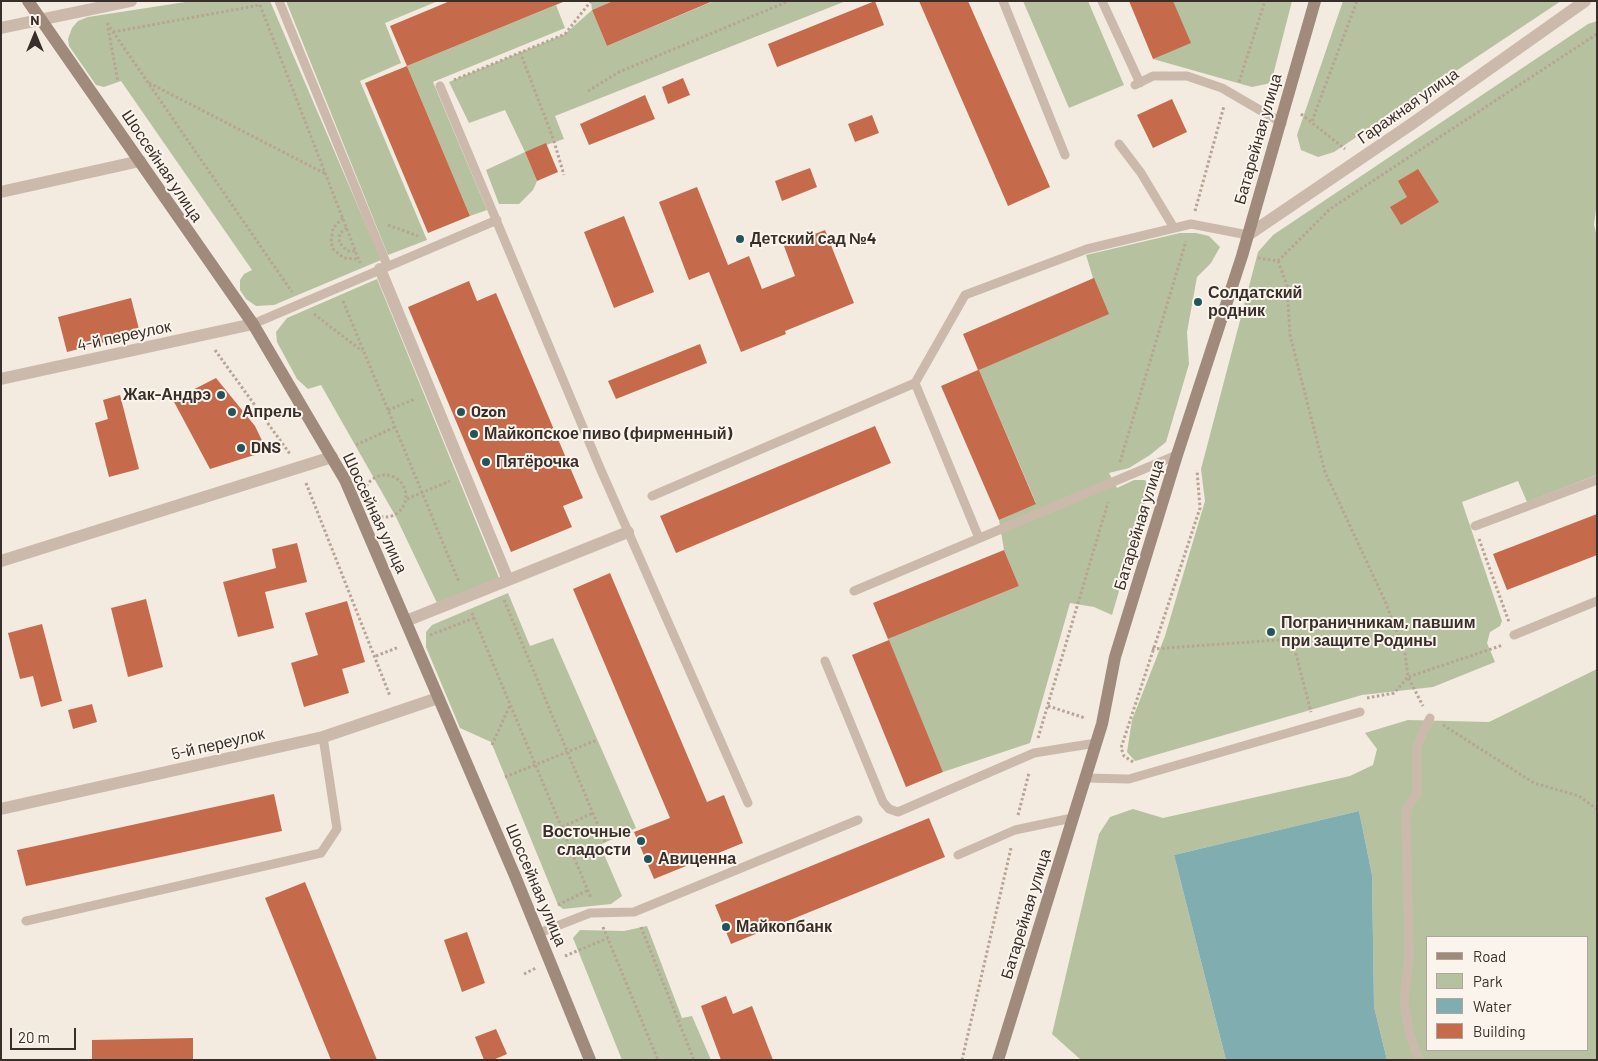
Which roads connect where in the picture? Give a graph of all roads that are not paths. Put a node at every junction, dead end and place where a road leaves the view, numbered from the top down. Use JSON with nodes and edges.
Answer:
{"nodes":[{"id":1,"x":28,"y":1,"type":"edge"},
{"id":2,"x":131,"y":1,"type":"edge"},
{"id":3,"x":279,"y":1,"type":"edge"},
{"id":4,"x":1003,"y":1,"type":"edge"},
{"id":5,"x":1102,"y":1,"type":"edge"},
{"id":6,"x":1315,"y":1,"type":"edge"},
{"id":7,"x":1585,"y":1,"type":"edge"},
{"id":8,"x":41,"y":20,"type":"junction"},
{"id":9,"x":1,"y":28,"type":"edge"},
{"id":10,"x":440,"y":86,"type":"road end"},
{"id":11,"x":1282,"y":123,"type":"junction"},
{"id":12,"x":1119,"y":144,"type":"dead end"},
{"id":13,"x":1064,"y":155,"type":"dead end"},
{"id":14,"x":140,"y":162,"type":"junction"},
{"id":15,"x":1,"y":192,"type":"edge"},
{"id":16,"x":497,"y":220,"type":"junction"},
{"id":17,"x":1174,"y":228,"type":"junction"},
{"id":18,"x":1248,"y":235,"type":"junction"},
{"id":19,"x":383,"y":267,"type":"junction"},
{"id":20,"x":253,"y":324,"type":"junction"},
{"id":21,"x":1,"y":379,"type":"edge"},
{"id":22,"x":915,"y":384,"type":"junction"},
{"id":23,"x":1177,"y":455,"type":"junction"},
{"id":24,"x":332,"y":457,"type":"junction"},
{"id":25,"x":1597,"y":480,"type":"edge"},
{"id":26,"x":652,"y":496,"type":"dead end"},
{"id":27,"x":1475,"y":526,"type":"road end"},
{"id":28,"x":628,"y":532,"type":"junction"},
{"id":29,"x":979,"y":538,"type":"junction"},
{"id":30,"x":1,"y":561,"type":"edge"},
{"id":31,"x":503,"y":582,"type":"junction"},
{"id":32,"x":854,"y":591,"type":"dead end"},
{"id":33,"x":1597,"y":601,"type":"edge"},
{"id":34,"x":406,"y":621,"type":"junction"},
{"id":35,"x":1514,"y":635,"type":"road end"},
{"id":36,"x":826,"y":661,"type":"dead end"},
{"id":37,"x":438,"y":698,"type":"junction"},
{"id":38,"x":1360,"y":712,"type":"dead end"},
{"id":39,"x":1430,"y":718,"type":"road end"},
{"id":40,"x":323,"y":738,"type":"junction"},
{"id":41,"x":1096,"y":743,"type":"junction"},
{"id":42,"x":1084,"y":778,"type":"junction"},
{"id":43,"x":748,"y":803,"type":"dead end"},
{"id":44,"x":1,"y":809,"type":"edge"},
{"id":45,"x":1072,"y":818,"type":"junction"},
{"id":46,"x":858,"y":820,"type":"dead end"},
{"id":47,"x":958,"y":855,"type":"dead end"},
{"id":48,"x":26,"y":921,"type":"dead end"},
{"id":49,"x":539,"y":933,"type":"junction"},
{"id":50,"x":590,"y":1060,"type":"edge"},
{"id":51,"x":998,"y":1060,"type":"edge"},
{"id":52,"x":1419,"y":1060,"type":"edge"}],
"edges":[{"from":1,"to":8,"type":"main road","name":"Шоссейная улица"},
{"from":2,"to":8,"type":"street"},
{"from":3,"to":19,"type":"lane"},
{"from":4,"to":13,"type":"lane"},
{"from":5,"to":11,"type":"lane"},
{"from":6,"to":11,"type":"main road","name":"Батарейная улица"},
{"from":7,"to":18,"type":"street","name":"Гаражная улица"},
{"from":8,"to":9,"type":"street"},
{"from":8,"to":14,"type":"main road","name":"Шоссейная улица"},
{"from":10,"to":16,"type":"lane"},
{"from":11,"to":18,"type":"main road","name":"Батарейная улица"},
{"from":12,"to":17,"type":"lane"},
{"from":14,"to":15,"type":"street"},
{"from":14,"to":20,"type":"main road","name":"Шоссейная улица"},
{"from":16,"to":19,"type":"lane"},
{"from":16,"to":28,"type":"lane"},
{"from":17,"to":18,"type":"lane"},
{"from":17,"to":22,"type":"lane"},
{"from":18,"to":23,"type":"main road","name":"Батарейная улица"},
{"from":19,"to":20,"type":"lane"},
{"from":19,"to":31,"type":"street"},
{"from":20,"to":21,"type":"street","name":"4-й переулок"},
{"from":20,"to":24,"type":"main road","name":"Шоссейная улица"},
{"from":22,"to":26,"type":"lane"},
{"from":22,"to":29,"type":"lane"},
{"from":23,"to":29,"type":"lane"},
{"from":23,"to":41,"type":"main road","name":"Батарейная улица"},
{"from":24,"to":30,"type":"street"},
{"from":24,"to":34,"type":"main road","name":"Шоссейная улица"},
{"from":25,"to":27,"type":"lane"},
{"from":28,"to":31,"type":"street"},
{"from":28,"to":43,"type":"lane"},
{"from":29,"to":32,"type":"lane"},
{"from":31,"to":34,"type":"street"},
{"from":33,"to":35,"type":"lane"},
{"from":34,"to":37,"type":"main road","name":"Шоссейная улица"},
{"from":36,"to":41,"type":"lane"},
{"from":37,"to":40,"type":"street","name":"5-й переулок"},
{"from":37,"to":49,"type":"main road","name":"Шоссейная улица"},
{"from":38,"to":42,"type":"lane"},
{"from":39,"to":52,"type":"lane"},
{"from":40,"to":44,"type":"street","name":"5-й переулок"},
{"from":40,"to":48,"type":"lane"},
{"from":41,"to":42,"type":"main road","name":"Батарейная улица"},
{"from":42,"to":45,"type":"main road","name":"Батарейная улица"},
{"from":45,"to":47,"type":"lane"},
{"from":45,"to":51,"type":"main road","name":"Батарейная улица"},
{"from":46,"to":49,"type":"lane"},
{"from":49,"to":50,"type":"main road","name":"Шоссейная улица"}]}
